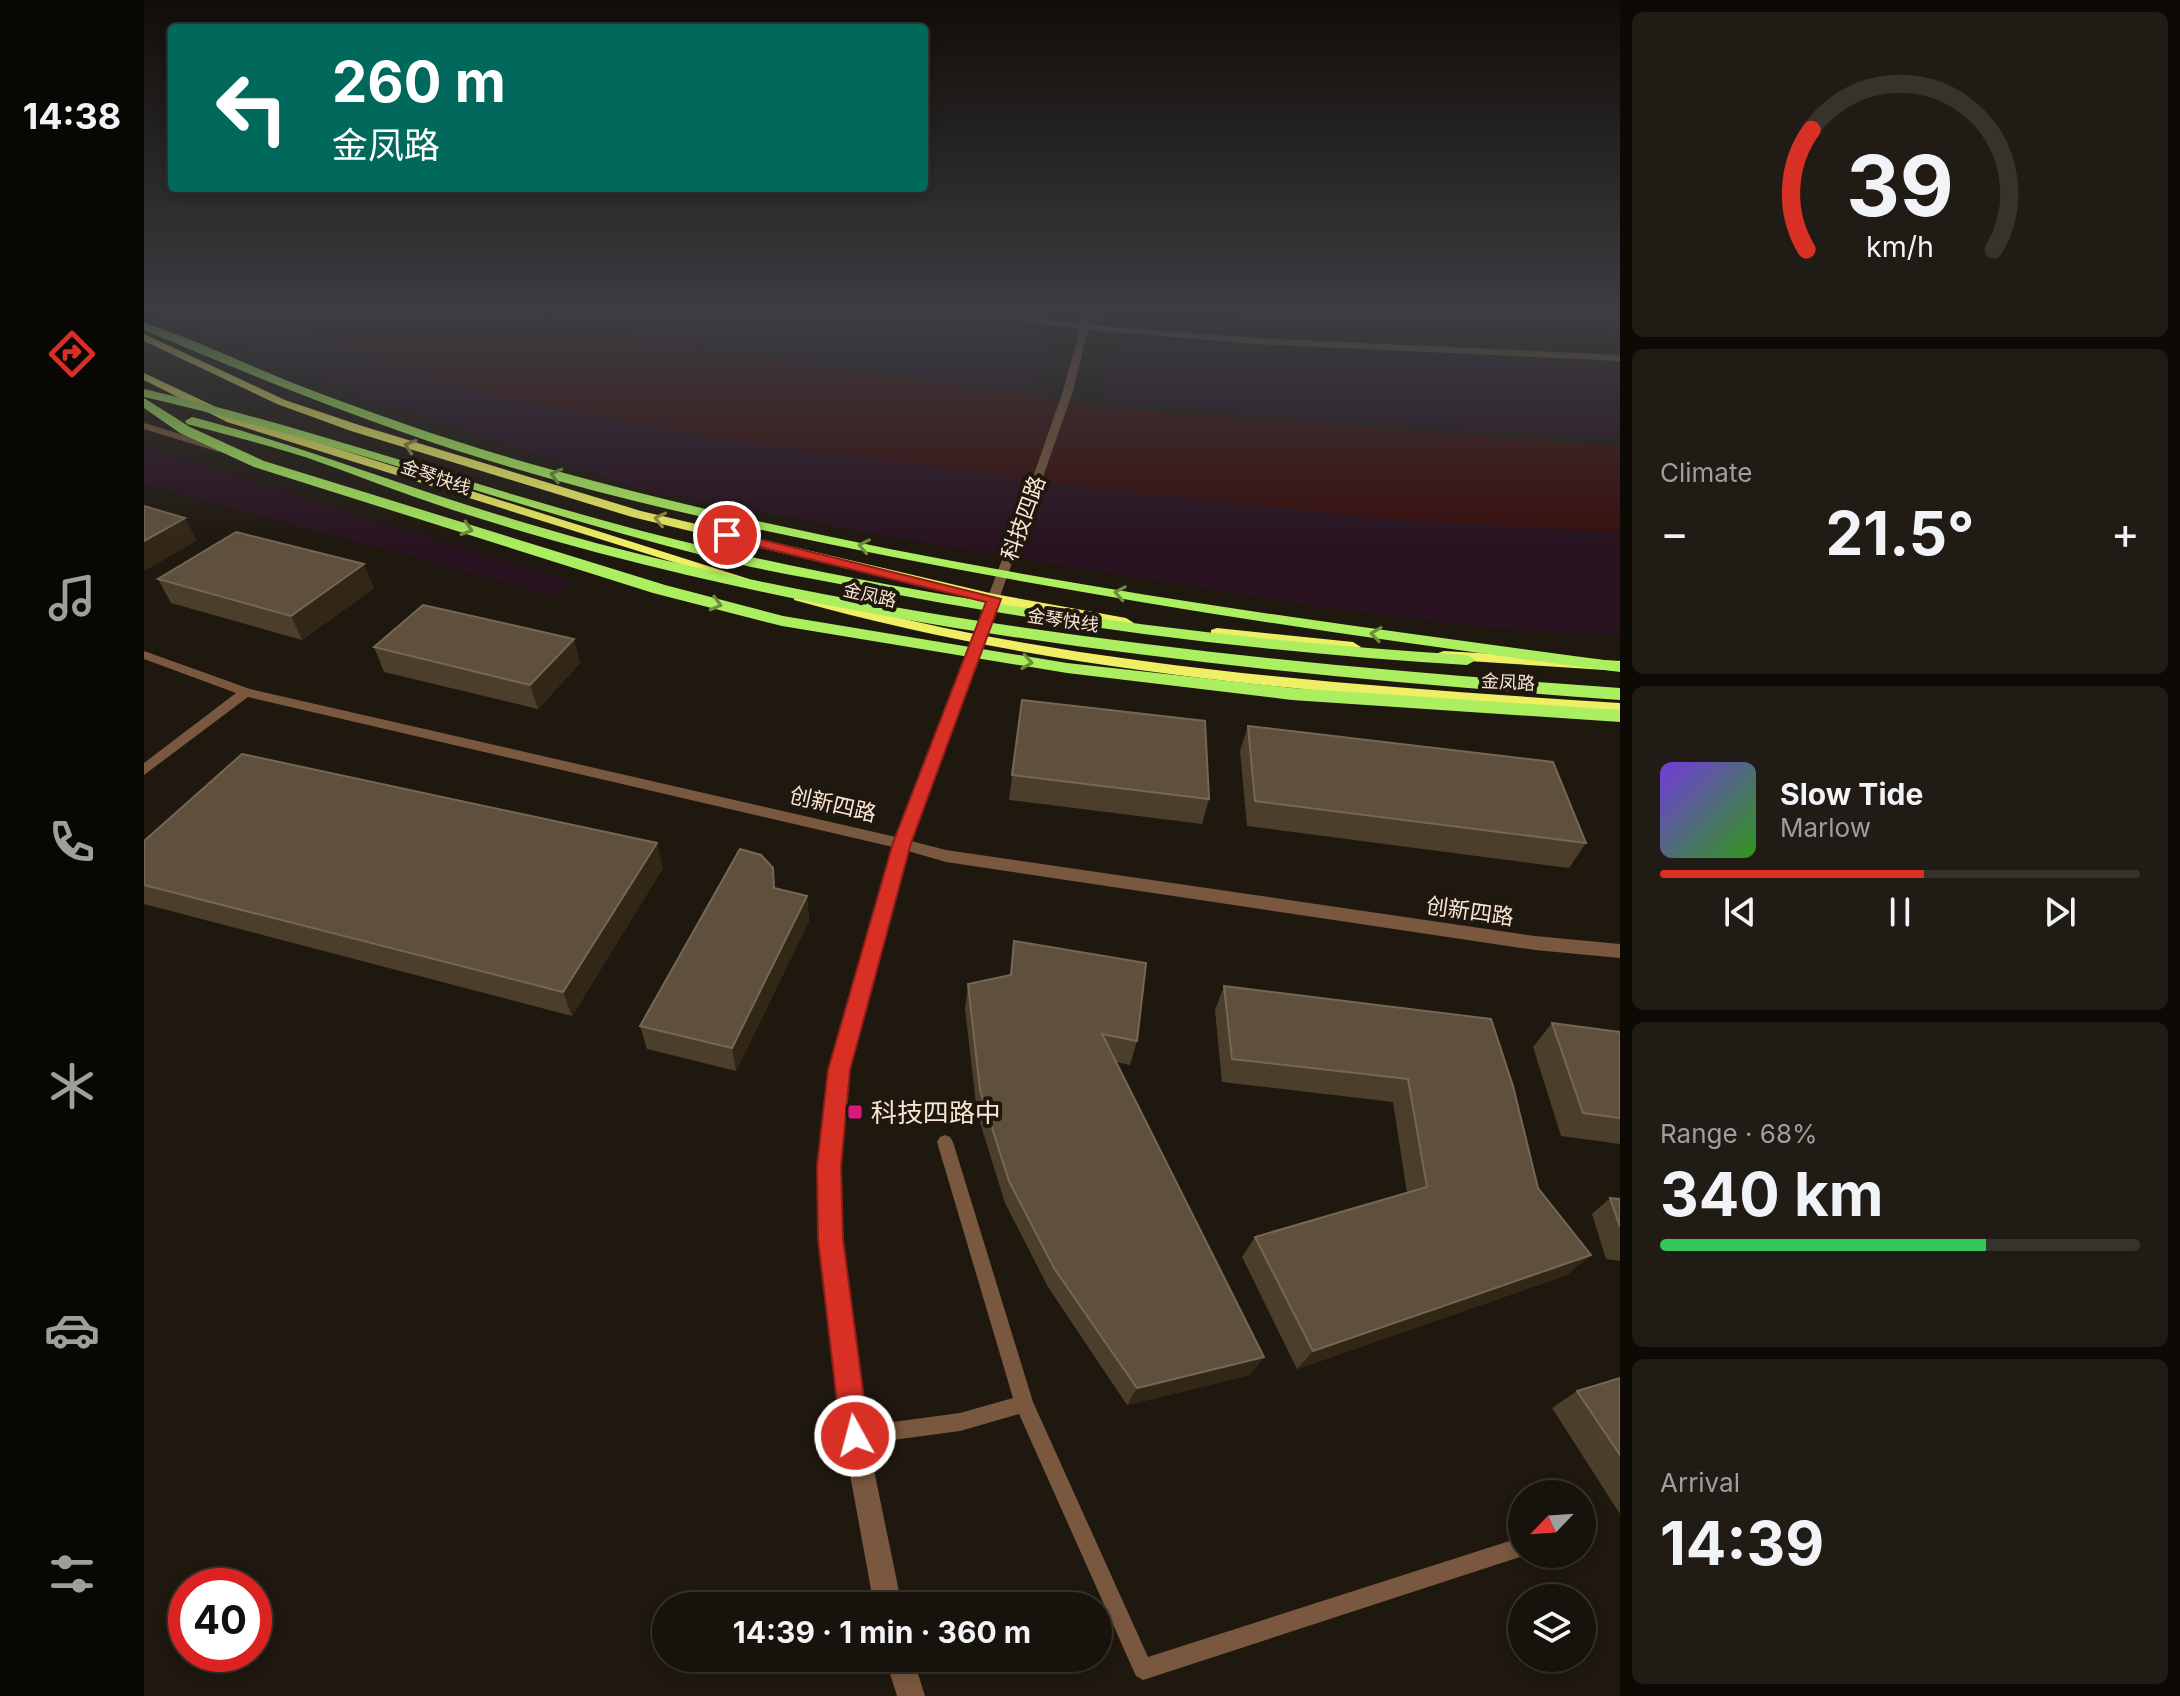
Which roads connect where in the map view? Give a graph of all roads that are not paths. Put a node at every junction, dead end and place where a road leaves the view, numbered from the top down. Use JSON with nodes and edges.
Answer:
{"nodes":[{"id":1,"x":169,"y":388,"type":"edge"},
{"id":2,"x":252,"y":388,"type":"edge"},
{"id":3,"x":300,"y":388,"type":"edge"},
{"id":4,"x":1069,"y":388,"type":"edge"},
{"id":5,"x":144,"y":393,"type":"edge"},
{"id":6,"x":144,"y":402,"type":"edge"},
{"id":7,"x":144,"y":411,"type":"edge"},
{"id":8,"x":144,"y":426,"type":"edge"},
{"id":9,"x":259,"y":464,"type":"junction"},
{"id":10,"x":994,"y":599,"type":"junction"},
{"id":11,"x":979,"y":639,"type":"junction"},
{"id":12,"x":144,"y":655,"type":"edge"},
{"id":13,"x":1620,"y":668,"type":"edge"},
{"id":14,"x":246,"y":692,"type":"junction"},
{"id":15,"x":1620,"y":694,"type":"edge"},
{"id":16,"x":1620,"y":708,"type":"edge"},
{"id":17,"x":1620,"y":716,"type":"edge"},
{"id":18,"x":144,"y":770,"type":"edge"},
{"id":19,"x":902,"y":843,"type":"junction"},
{"id":20,"x":1620,"y":951,"type":"edge"},
{"id":21,"x":945,"y":1142,"type":"dead end"},
{"id":22,"x":1024,"y":1404,"type":"junction"},
{"id":23,"x":855,"y":1436,"type":"junction"},
{"id":24,"x":1508,"y":1552,"type":"edge"},
{"id":25,"x":885,"y":1592,"type":"edge"},
{"id":26,"x":903,"y":1672,"type":"edge"},
{"id":27,"x":911,"y":1696,"type":"edge"}],
"edges":[{"from":1,"to":11,"type":"main road","name":"金凤路"},
{"from":10,"to":2,"type":"main road","name":"金凤路","one_way":true},
{"from":13,"to":3,"type":"highway","one_way":true},
{"from":4,"to":10,"type":"street","name":"科技四路"},
{"from":5,"to":13,"type":"highway","name":"金琴快线"},
{"from":6,"to":9,"type":"highway"},
{"from":7,"to":15,"type":"highway","name":"金琴快线"},
{"from":8,"to":9,"type":"street"},
{"from":9,"to":17,"type":"highway","one_way":true},
{"from":10,"to":11,"type":"street","name":"科技四路"},
{"from":10,"to":13,"type":"main road","name":"金凤路"},
{"from":11,"to":16,"type":"main road","name":"金凤路"},
{"from":11,"to":19,"type":"street","name":"科技四路"},
{"from":12,"to":14,"type":"street","name":"创新四路"},
{"from":14,"to":18,"type":"street"},
{"from":14,"to":19,"type":"street","name":"创新四路"},
{"from":19,"to":20,"type":"street","name":"创新四路"},
{"from":19,"to":23,"type":"street","name":"科技四路"},
{"from":21,"to":22,"type":"lane"},
{"from":22,"to":23,"type":"lane"},
{"from":22,"to":24,"type":"lane"},
{"from":23,"to":25,"type":"street","name":"科技四路"},
{"from":26,"to":27,"type":"street"}]}
